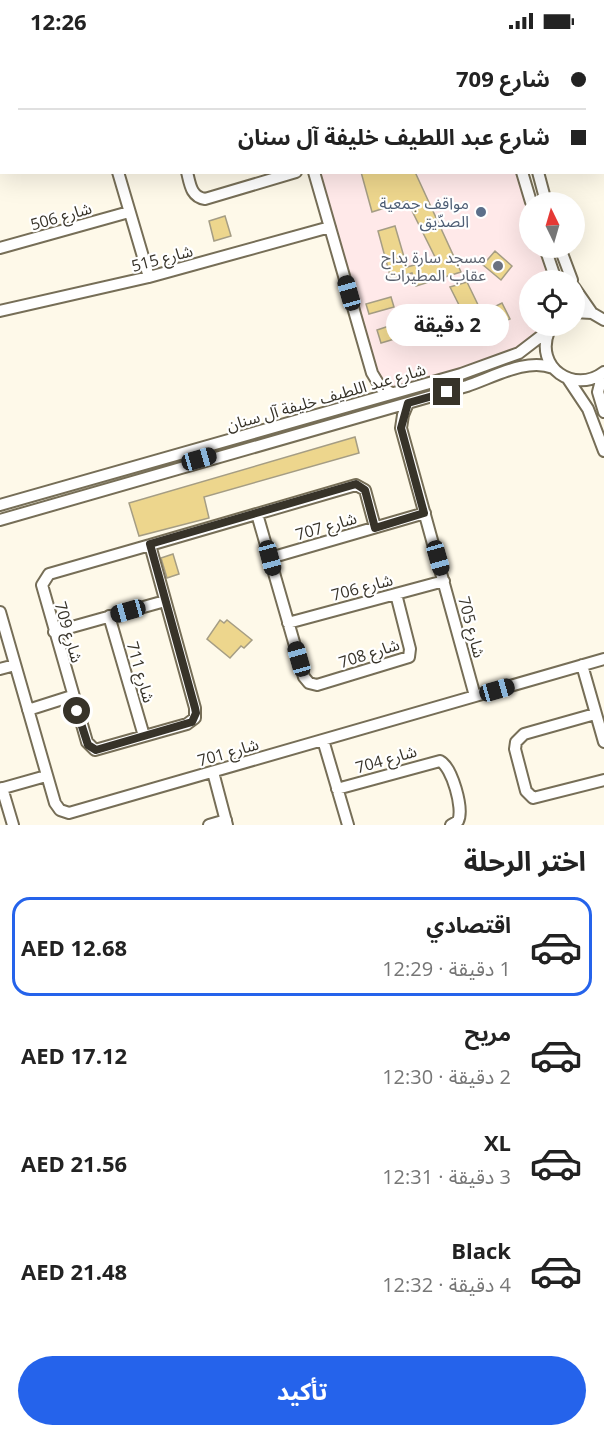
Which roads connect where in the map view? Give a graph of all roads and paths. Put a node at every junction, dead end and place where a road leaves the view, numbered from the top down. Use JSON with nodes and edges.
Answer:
{"nodes":[{"id":1,"x":119,"y":174,"type":"edge"},
{"id":2,"x":188,"y":174,"type":"edge"},
{"id":3,"x":284,"y":174,"type":"edge"},
{"id":4,"x":315,"y":174,"type":"edge"},
{"id":5,"x":523,"y":174,"type":"edge"},
{"id":6,"x":539,"y":174,"type":"edge"},
{"id":7,"x":259,"y":178,"type":"edge"},
{"id":8,"x":528,"y":192,"type":"edge"},
{"id":9,"x":543,"y":192,"type":"edge"},
{"id":10,"x":129,"y":212,"type":"junction"},
{"id":11,"x":330,"y":227,"type":"junction"},
{"id":12,"x":0,"y":248,"type":"edge"},
{"id":13,"x":149,"y":277,"type":"junction"},
{"id":14,"x":585,"y":303,"type":"edge"},
{"id":15,"x":0,"y":311,"type":"edge"},
{"id":16,"x":585,"y":313,"type":"edge"},
{"id":17,"x":592,"y":313,"type":"junction"},
{"id":18,"x":604,"y":320,"type":"edge"},
{"id":19,"x":542,"y":336,"type":"edge"},
{"id":20,"x":549,"y":336,"type":"edge"},
{"id":21,"x":553,"y":368,"type":"junction"},
{"id":22,"x":604,"y":373,"type":"edge"},
{"id":23,"x":372,"y":374,"type":"junction"},
{"id":24,"x":568,"y":379,"type":"junction"},
{"id":25,"x":392,"y":393,"type":"junction"},
{"id":26,"x":365,"y":401,"type":"junction"},
{"id":27,"x":408,"y":403,"type":"junction"},
{"id":28,"x":380,"y":412,"type":"junction"},
{"id":29,"x":604,"y":412,"type":"edge"},
{"id":30,"x":401,"y":428,"type":"junction"},
{"id":31,"x":236,"y":439,"type":"junction"},
{"id":32,"x":243,"y":451,"type":"junction"},
{"id":33,"x":604,"y":451,"type":"edge"},
{"id":34,"x":178,"y":469,"type":"junction"},
{"id":35,"x":0,"y":506,"type":"edge"},
{"id":36,"x":424,"y":513,"type":"junction"},
{"id":37,"x":257,"y":514,"type":"junction"},
{"id":38,"x":0,"y":520,"type":"edge"},
{"id":39,"x":375,"y":528,"type":"junction"},
{"id":40,"x":150,"y":544,"type":"junction"},
{"id":41,"x":270,"y":558,"type":"junction"},
{"id":42,"x":444,"y":581,"type":"junction"},
{"id":43,"x":396,"y":594,"type":"junction"},
{"id":44,"x":165,"y":601,"type":"junction"},
{"id":45,"x":0,"y":612,"type":"edge"},
{"id":46,"x":110,"y":616,"type":"junction"},
{"id":47,"x":288,"y":623,"type":"junction"},
{"id":48,"x":54,"y":632,"type":"junction"},
{"id":49,"x":604,"y":659,"type":"edge"},
{"id":50,"x":15,"y":665,"type":"junction"},
{"id":51,"x":582,"y":665,"type":"junction"},
{"id":52,"x":0,"y":669,"type":"edge"},
{"id":53,"x":72,"y":696,"type":"junction"},
{"id":54,"x":475,"y":696,"type":"junction"},
{"id":55,"x":28,"y":710,"type":"junction"},
{"id":56,"x":596,"y":714,"type":"junction"},
{"id":57,"x":144,"y":736,"type":"junction"},
{"id":58,"x":323,"y":740,"type":"junction"},
{"id":59,"x":604,"y":742,"type":"edge"},
{"id":60,"x":213,"y":772,"type":"junction"},
{"id":61,"x":46,"y":776,"type":"junction"},
{"id":62,"x":604,"y":780,"type":"edge"},
{"id":63,"x":1,"y":789,"type":"edge"},
{"id":64,"x":337,"y":789,"type":"junction"},
{"id":65,"x":227,"y":822,"type":"edge"},
{"id":66,"x":13,"y":825,"type":"edge"},
{"id":67,"x":209,"y":825,"type":"edge"},
{"id":68,"x":348,"y":825,"type":"edge"},
{"id":69,"x":451,"y":825,"type":"edge"}],
"edges":[{"from":1,"to":10,"type":"street"},
{"from":2,"to":7,"type":"street"},
{"from":3,"to":7,"type":"street"},
{"from":4,"to":11,"type":"street"},
{"from":5,"to":8,"type":"street"},
{"from":6,"to":9,"type":"street"},
{"from":10,"to":12,"type":"street","name":"شارع 506"},
{"from":10,"to":13,"type":"street"},
{"from":11,"to":13,"type":"street","name":"شارع 515"},
{"from":11,"to":23,"type":"street"},
{"from":13,"to":15,"type":"street","name":"شارع 515"},
{"from":14,"to":17,"type":"street"},
{"from":16,"to":17,"type":"street"},
{"from":17,"to":18,"type":"street"},
{"from":19,"to":25,"type":"street","name":"شارع عبد اللطيف خليفة آل سنان"},
{"from":20,"to":21,"type":"street"},
{"from":21,"to":24,"type":"street"},
{"from":21,"to":27,"type":"street","name":"شارع عبد اللطيف خليفة آل سنان"},
{"from":22,"to":24,"type":"street"},
{"from":22,"to":29,"type":"street"},
{"from":23,"to":25,"type":"street"},
{"from":23,"to":26,"type":"street"},
{"from":24,"to":33,"type":"street"},
{"from":25,"to":26,"type":"street","name":"شارع عبد اللطيف خليفة آل سنان"},
{"from":26,"to":31,"type":"street","name":"شارع عبد اللطيف خليفة آل سنان"},
{"from":27,"to":28,"type":"street","name":"شارع عبد اللطيف خليفة آل سنان"},
{"from":27,"to":30,"type":"street"},
{"from":28,"to":30,"type":"street"},
{"from":28,"to":32,"type":"street","name":"شارع عبد اللطيف خليفة آل سنان"},
{"from":30,"to":36,"type":"street","name":"شارع 705"},
{"from":31,"to":32,"type":"street"},
{"from":31,"to":34,"type":"street"},
{"from":31,"to":35,"type":"street","name":"شارع عبد اللطيف خليفة آل سنان"},
{"from":32,"to":34,"type":"street","name":"شارع عبد اللطيف خليفة آل سنان"},
{"from":34,"to":38,"type":"street","name":"شارع عبد اللطيف خليفة آل سنان"},
{"from":36,"to":39,"type":"street","name":"شارع 707"},
{"from":36,"to":42,"type":"street","name":"شارع 705"},
{"from":37,"to":39,"type":"street","name":"شارع 709"},
{"from":37,"to":40,"type":"street","name":"شارع 709"},
{"from":37,"to":41,"type":"street","name":"شارع 708"},
{"from":39,"to":41,"type":"street","name":"شارع 707"},
{"from":40,"to":44,"type":"street","name":"شارع 709"},
{"from":40,"to":48,"type":"street","name":"شارع 709"},
{"from":41,"to":47,"type":"street","name":"شارع 708"},
{"from":42,"to":43,"type":"street","name":"شارع 706"},
{"from":42,"to":54,"type":"street","name":"شارع 705"},
{"from":43,"to":47,"type":"street","name":"شارع 706"},
{"from":43,"to":47,"type":"street","name":"شارع 708"},
{"from":44,"to":46,"type":"street"},
{"from":44,"to":57,"type":"street","name":"شارع 709"},
{"from":45,"to":50,"type":"street","name":"شارع 701"},
{"from":46,"to":48,"type":"street"},
{"from":46,"to":57,"type":"street","name":"شارع 711"},
{"from":48,"to":53,"type":"street","name":"شارع 709"},
{"from":49,"to":51,"type":"street","name":"شارع 701"},
{"from":50,"to":52,"type":"street"},
{"from":50,"to":55,"type":"street","name":"شارع 701"},
{"from":51,"to":54,"type":"street","name":"شارع 701"},
{"from":51,"to":56,"type":"street"},
{"from":53,"to":55,"type":"street"},
{"from":53,"to":57,"type":"street","name":"شارع 709"},
{"from":54,"to":58,"type":"street","name":"شارع 701"},
{"from":55,"to":61,"type":"street","name":"شارع 701"},
{"from":56,"to":59,"type":"street"},
{"from":56,"to":62,"type":"street"},
{"from":58,"to":60,"type":"street","name":"شارع 701"},
{"from":58,"to":64,"type":"street"},
{"from":60,"to":61,"type":"street","name":"شارع 701"},
{"from":60,"to":65,"type":"street"},
{"from":61,"to":63,"type":"street"},
{"from":63,"to":66,"type":"street"},
{"from":64,"to":68,"type":"street"},
{"from":64,"to":69,"type":"street","name":"شارع 704"},
{"from":65,"to":67,"type":"street"}]}
